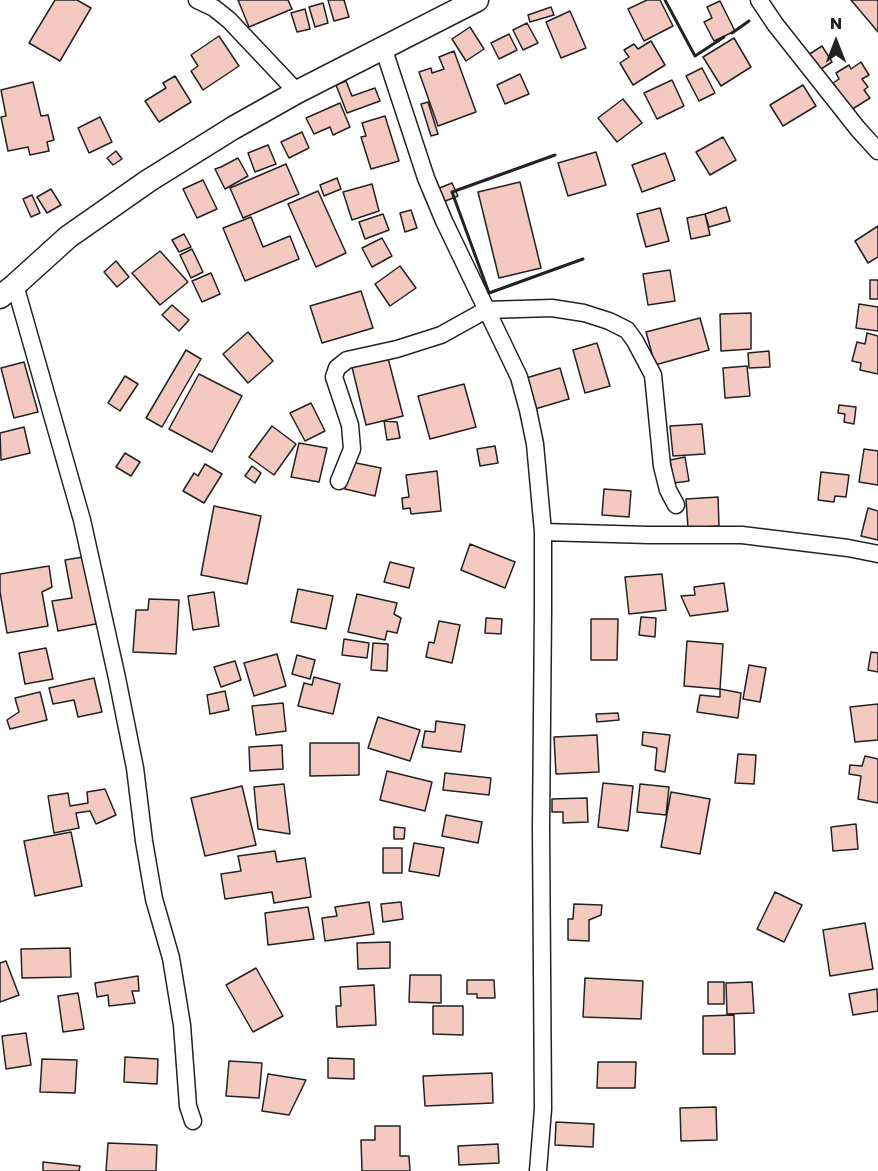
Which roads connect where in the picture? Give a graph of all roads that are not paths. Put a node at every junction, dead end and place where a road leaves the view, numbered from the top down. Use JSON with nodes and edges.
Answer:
{"nodes":[{"id":1,"x":197,"y":0,"type":"edge"},
{"id":2,"x":477,"y":0,"type":"edge"},
{"id":3,"x":759,"y":0,"type":"edge"},
{"id":4,"x":383,"y":47,"type":"junction"},
{"id":5,"x":297,"y":92,"type":"junction"},
{"id":6,"x":878,"y":151,"type":"edge"},
{"id":7,"x":8,"y":291,"type":"edge"},
{"id":8,"x":486,"y":310,"type":"junction"},
{"id":9,"x":339,"y":481,"type":"dead end"},
{"id":10,"x":676,"y":505,"type":"dead end"},
{"id":11,"x":543,"y":531,"type":"junction"},
{"id":12,"x":878,"y":554,"type":"edge"},
{"id":13,"x":193,"y":1121,"type":"dead end"},
{"id":14,"x":538,"y":1171,"type":"edge"}],
"edges":[{"from":1,"to":5,"type":"street"},
{"from":2,"to":4,"type":"street"},
{"from":3,"to":6,"type":"street"},
{"from":4,"to":5,"type":"street"},
{"from":4,"to":8,"type":"street"},
{"from":5,"to":7,"type":"street"},
{"from":7,"to":13,"type":"street"},
{"from":8,"to":9,"type":"street"},
{"from":8,"to":10,"type":"street"},
{"from":8,"to":11,"type":"street"},
{"from":11,"to":12,"type":"street"},
{"from":11,"to":14,"type":"street"}]}
